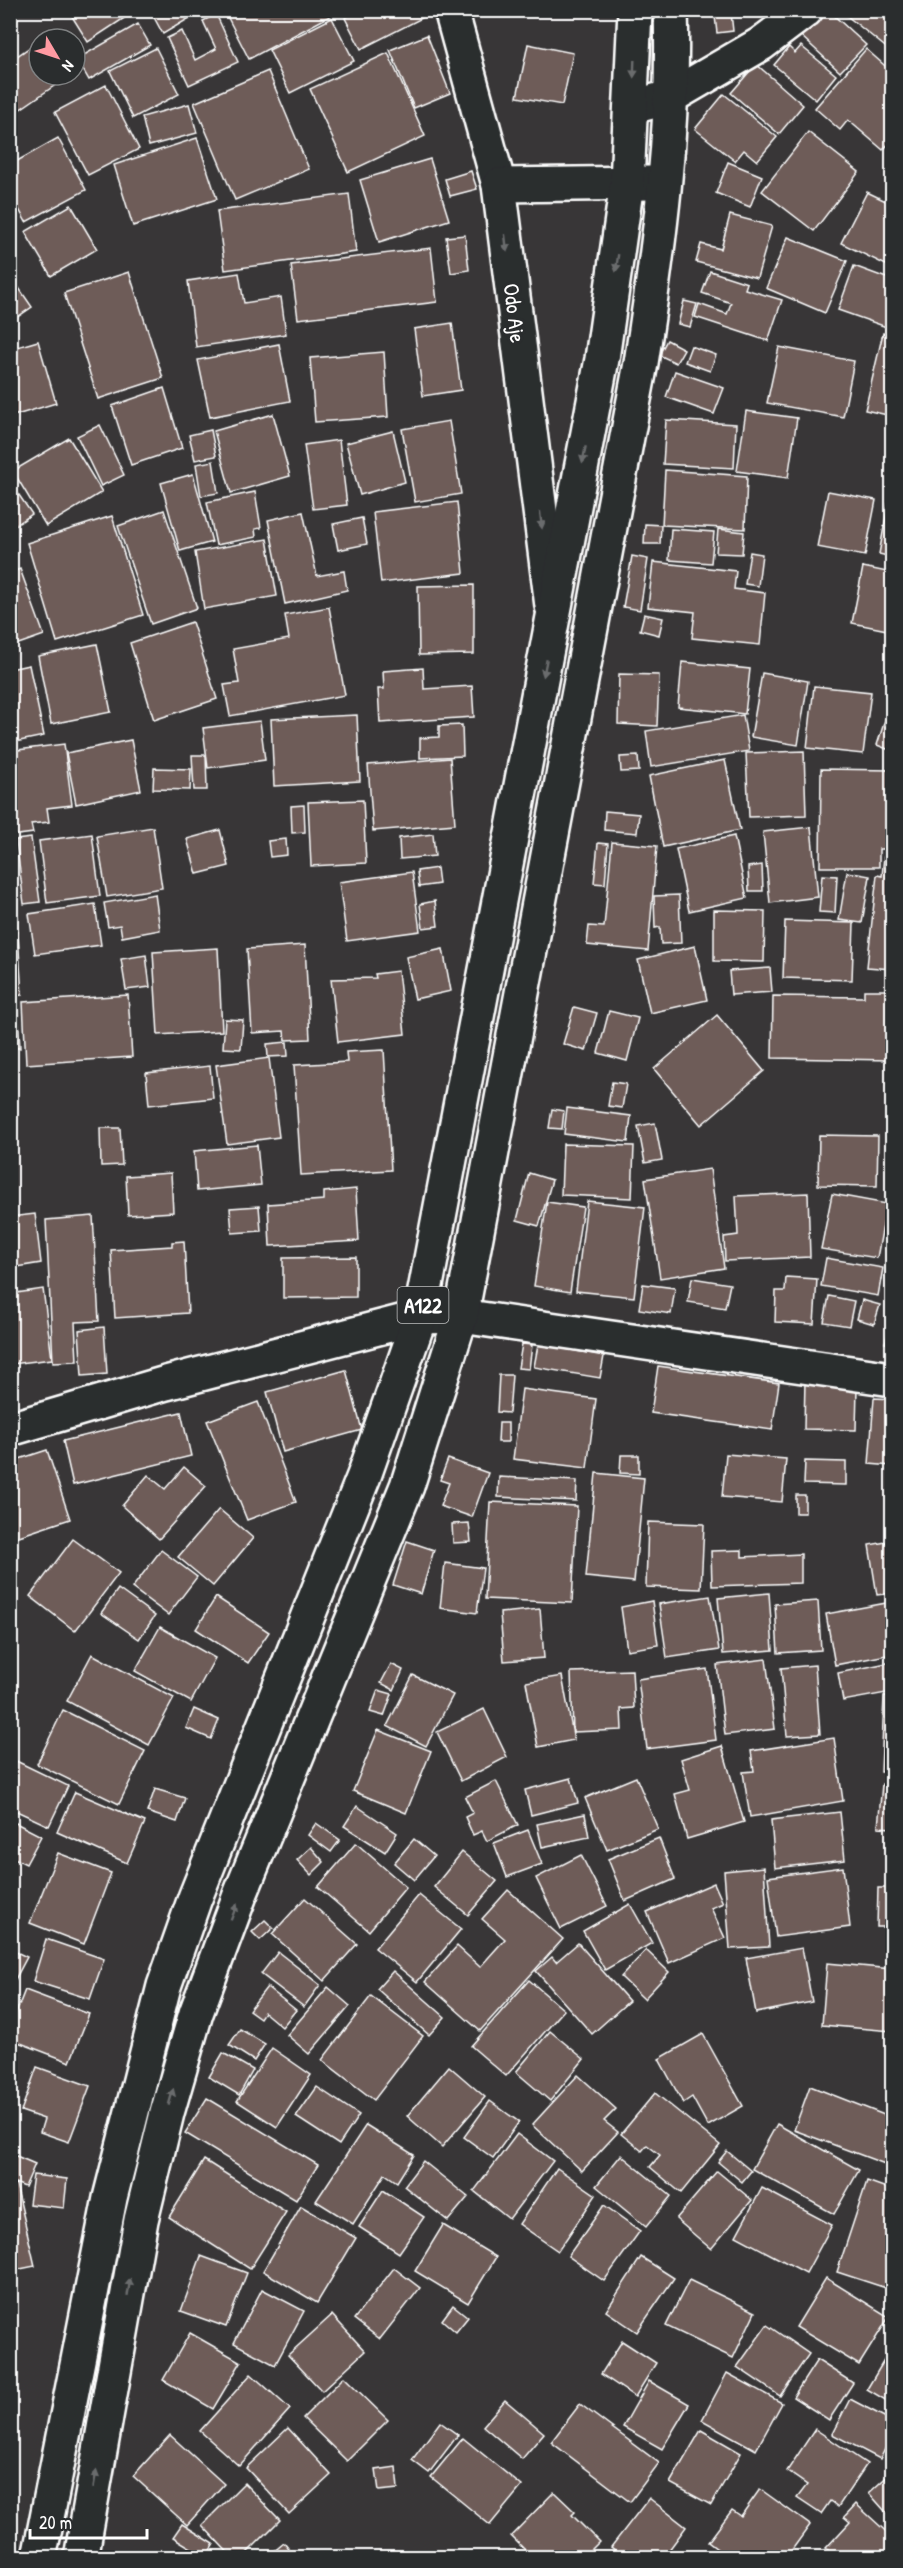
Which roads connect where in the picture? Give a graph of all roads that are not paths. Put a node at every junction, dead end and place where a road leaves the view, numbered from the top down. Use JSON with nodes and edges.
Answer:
{"nodes":[{"id":1,"x":451,"y":10,"type":"edge"},
{"id":2,"x":635,"y":10,"type":"edge"},
{"id":3,"x":671,"y":10,"type":"edge"},
{"id":4,"x":806,"y":10,"type":"edge"},
{"id":5,"x":670,"y":97,"type":"junction"},
{"id":6,"x":632,"y":107,"type":"junction"},
{"id":7,"x":627,"y":183,"type":"junction"},
{"id":8,"x":664,"y":184,"type":"junction"},
{"id":9,"x":499,"y":185,"type":"junction"},
{"id":10,"x":554,"y":620,"type":"junction"},
{"id":11,"x":461,"y":1316,"type":"junction"},
{"id":12,"x":420,"y":1317,"type":"junction"},
{"id":13,"x":892,"y":1379,"type":"edge"},
{"id":14,"x":10,"y":1429,"type":"edge"},
{"id":15,"x":40,"y":2553,"type":"edge"},
{"id":16,"x":82,"y":2555,"type":"edge"}],
"edges":[{"from":1,"to":9,"type":"main road","name":"Odo Aje"},
{"from":2,"to":6,"type":"main road","number":"A122","one_way":true},
{"from":3,"to":5,"type":"main road","number":"A122"},
{"from":4,"to":5,"type":"main road"},
{"from":5,"to":6,"type":"main road"},
{"from":5,"to":8,"type":"main road","number":"A122"},
{"from":6,"to":7,"type":"main road","number":"A122"},
{"from":7,"to":8,"type":"main road"},
{"from":7,"to":9,"type":"main road"},
{"from":7,"to":10,"type":"main road","number":"A122","one_way":true},
{"from":8,"to":11,"type":"main road","number":"A122"},
{"from":9,"to":10,"type":"main road","name":"Odo Aje","one_way":true},
{"from":10,"to":12,"type":"main road","number":"A122","one_way":true},
{"from":11,"to":12,"type":"main road"},
{"from":11,"to":13,"type":"main road"},
{"from":16,"to":11,"type":"main road","number":"A122","one_way":true},
{"from":12,"to":14,"type":"main road"},
{"from":12,"to":15,"type":"main road","number":"A122"},
{"from":15,"to":16,"type":"main road"}]}
